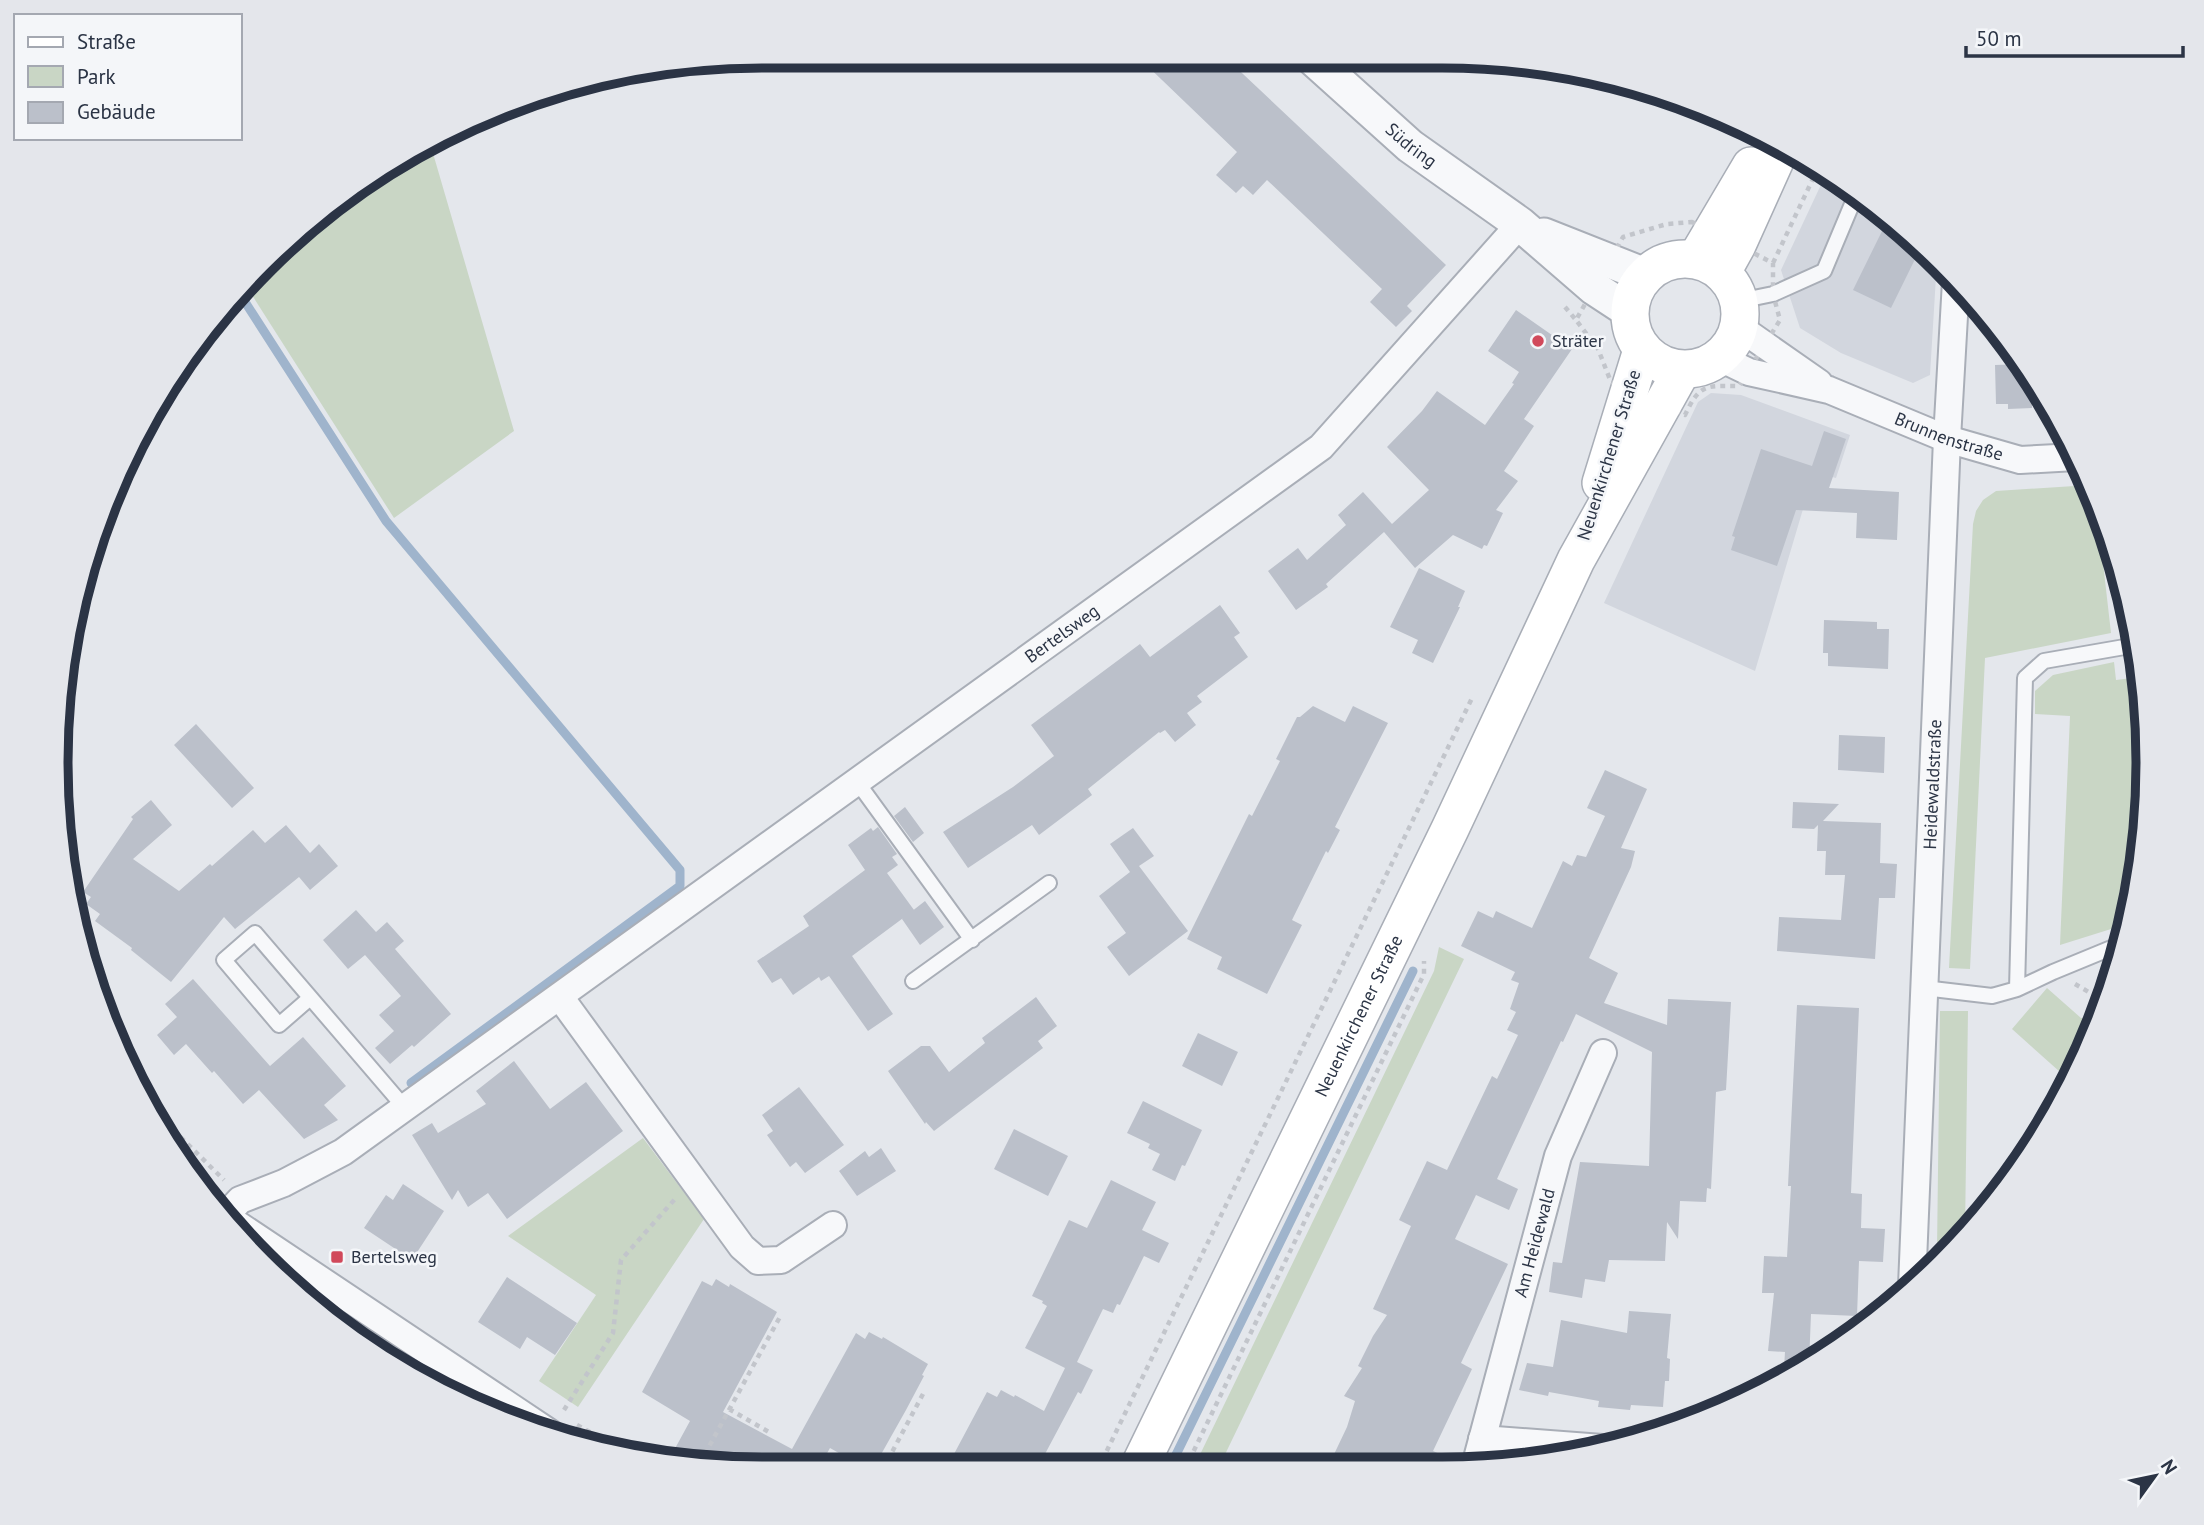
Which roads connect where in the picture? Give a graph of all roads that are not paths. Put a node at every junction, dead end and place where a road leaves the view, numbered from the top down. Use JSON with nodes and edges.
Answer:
{"nodes":[{"id":1,"x":1323,"y":68,"type":"edge"},
{"id":2,"x":1765,"y":148,"type":"edge"},
{"id":3,"x":1778,"y":155,"type":"edge"},
{"id":4,"x":1853,"y":204,"type":"edge"},
{"id":5,"x":1520,"y":224,"type":"junction"},
{"id":6,"x":1646,"y":275,"type":"junction"},
{"id":7,"x":1720,"y":278,"type":"junction"},
{"id":8,"x":1955,"y":297,"type":"edge"},
{"id":9,"x":1629,"y":311,"type":"junction"},
{"id":10,"x":1642,"y":350,"type":"junction"},
{"id":11,"x":1720,"y":358,"type":"junction"},
{"id":12,"x":1682,"y":370,"type":"junction"},
{"id":13,"x":1829,"y":390,"type":"junction"},
{"id":14,"x":1947,"y":439,"type":"junction"},
{"id":15,"x":2065,"y":458,"type":"edge"},
{"id":16,"x":1576,"y":560,"type":"junction"},
{"id":17,"x":2126,"y":647,"type":"edge"},
{"id":18,"x":858,"y":783,"type":"junction"},
{"id":19,"x":1049,"y":883,"type":"dead end"},
{"id":20,"x":972,"y":940,"type":"junction"},
{"id":21,"x":2110,"y":949,"type":"edge"},
{"id":22,"x":913,"y":981,"type":"dead end"},
{"id":23,"x":1924,"y":988,"type":"junction"},
{"id":24,"x":2017,"y":989,"type":"junction"},
{"id":25,"x":561,"y":997,"type":"junction"},
{"id":26,"x":310,"y":998,"type":"junction"},
{"id":27,"x":1603,"y":1053,"type":"dead end"},
{"id":28,"x":405,"y":1108,"type":"junction"},
{"id":29,"x":232,"y":1210,"type":"edge"},
{"id":30,"x":238,"y":1216,"type":"edge"},
{"id":31,"x":833,"y":1225,"type":"dead end"},
{"id":32,"x":1912,"y":1272,"type":"edge"},
{"id":33,"x":555,"y":1424,"type":"edge"},
{"id":34,"x":1482,"y":1439,"type":"junction"},
{"id":35,"x":1565,"y":1445,"type":"edge"},
{"id":36,"x":1478,"y":1455,"type":"edge"},
{"id":37,"x":1144,"y":1457,"type":"edge"}],
"edges":[{"from":1,"to":5,"type":"street","name":"Südring"},
{"from":2,"to":7,"type":"main road"},
{"from":3,"to":7,"type":"main road"},
{"from":4,"to":7,"type":"lane"},
{"from":5,"to":6,"type":"street","name":"Südring"},
{"from":5,"to":9,"type":"street","name":"Südring"},
{"from":5,"to":18,"type":"street","name":"Bertelsweg"},
{"from":6,"to":7,"type":"main road"},
{"from":6,"to":9,"type":"main road"},
{"from":7,"to":11,"type":"main road"},
{"from":7,"to":13,"type":"street","name":"Brunnenstraße"},
{"from":8,"to":14,"type":"street","name":"Heidewaldstraße"},
{"from":9,"to":10,"type":"main road"},
{"from":10,"to":12,"type":"main road"},
{"from":10,"to":16,"type":"main road","name":"Neuenkirchener Straße"},
{"from":11,"to":12,"type":"main road"},
{"from":11,"to":13,"type":"street","name":"Brunnenstraße"},
{"from":12,"to":16,"type":"main road","name":"Neuenkirchener Straße"},
{"from":13,"to":14,"type":"street","name":"Brunnenstraße"},
{"from":14,"to":15,"type":"street","name":"Brunnenstraße"},
{"from":14,"to":23,"type":"street","name":"Heidewaldstraße"},
{"from":16,"to":37,"type":"main road","name":"Neuenkirchener Straße"},
{"from":17,"to":24,"type":"lane"},
{"from":18,"to":20,"type":"lane"},
{"from":18,"to":25,"type":"street","name":"Bertelsweg"},
{"from":19,"to":20,"type":"lane"},
{"from":20,"to":22,"type":"lane"},
{"from":21,"to":24,"type":"lane"},
{"from":23,"to":24,"type":"lane"},
{"from":23,"to":32,"type":"street","name":"Heidewaldstraße"},
{"from":25,"to":28,"type":"street","name":"Bertelsweg"},
{"from":25,"to":31,"type":"street"},
{"from":26,"to":26,"type":"lane"},
{"from":26,"to":28,"type":"lane"},
{"from":27,"to":34,"type":"street","name":"Am Heidewald"},
{"from":28,"to":29,"type":"street","name":"Bertelsweg"},
{"from":30,"to":33,"type":"street"},
{"from":34,"to":35,"type":"street"},
{"from":34,"to":36,"type":"street","name":"Am Heidewald"}]}
